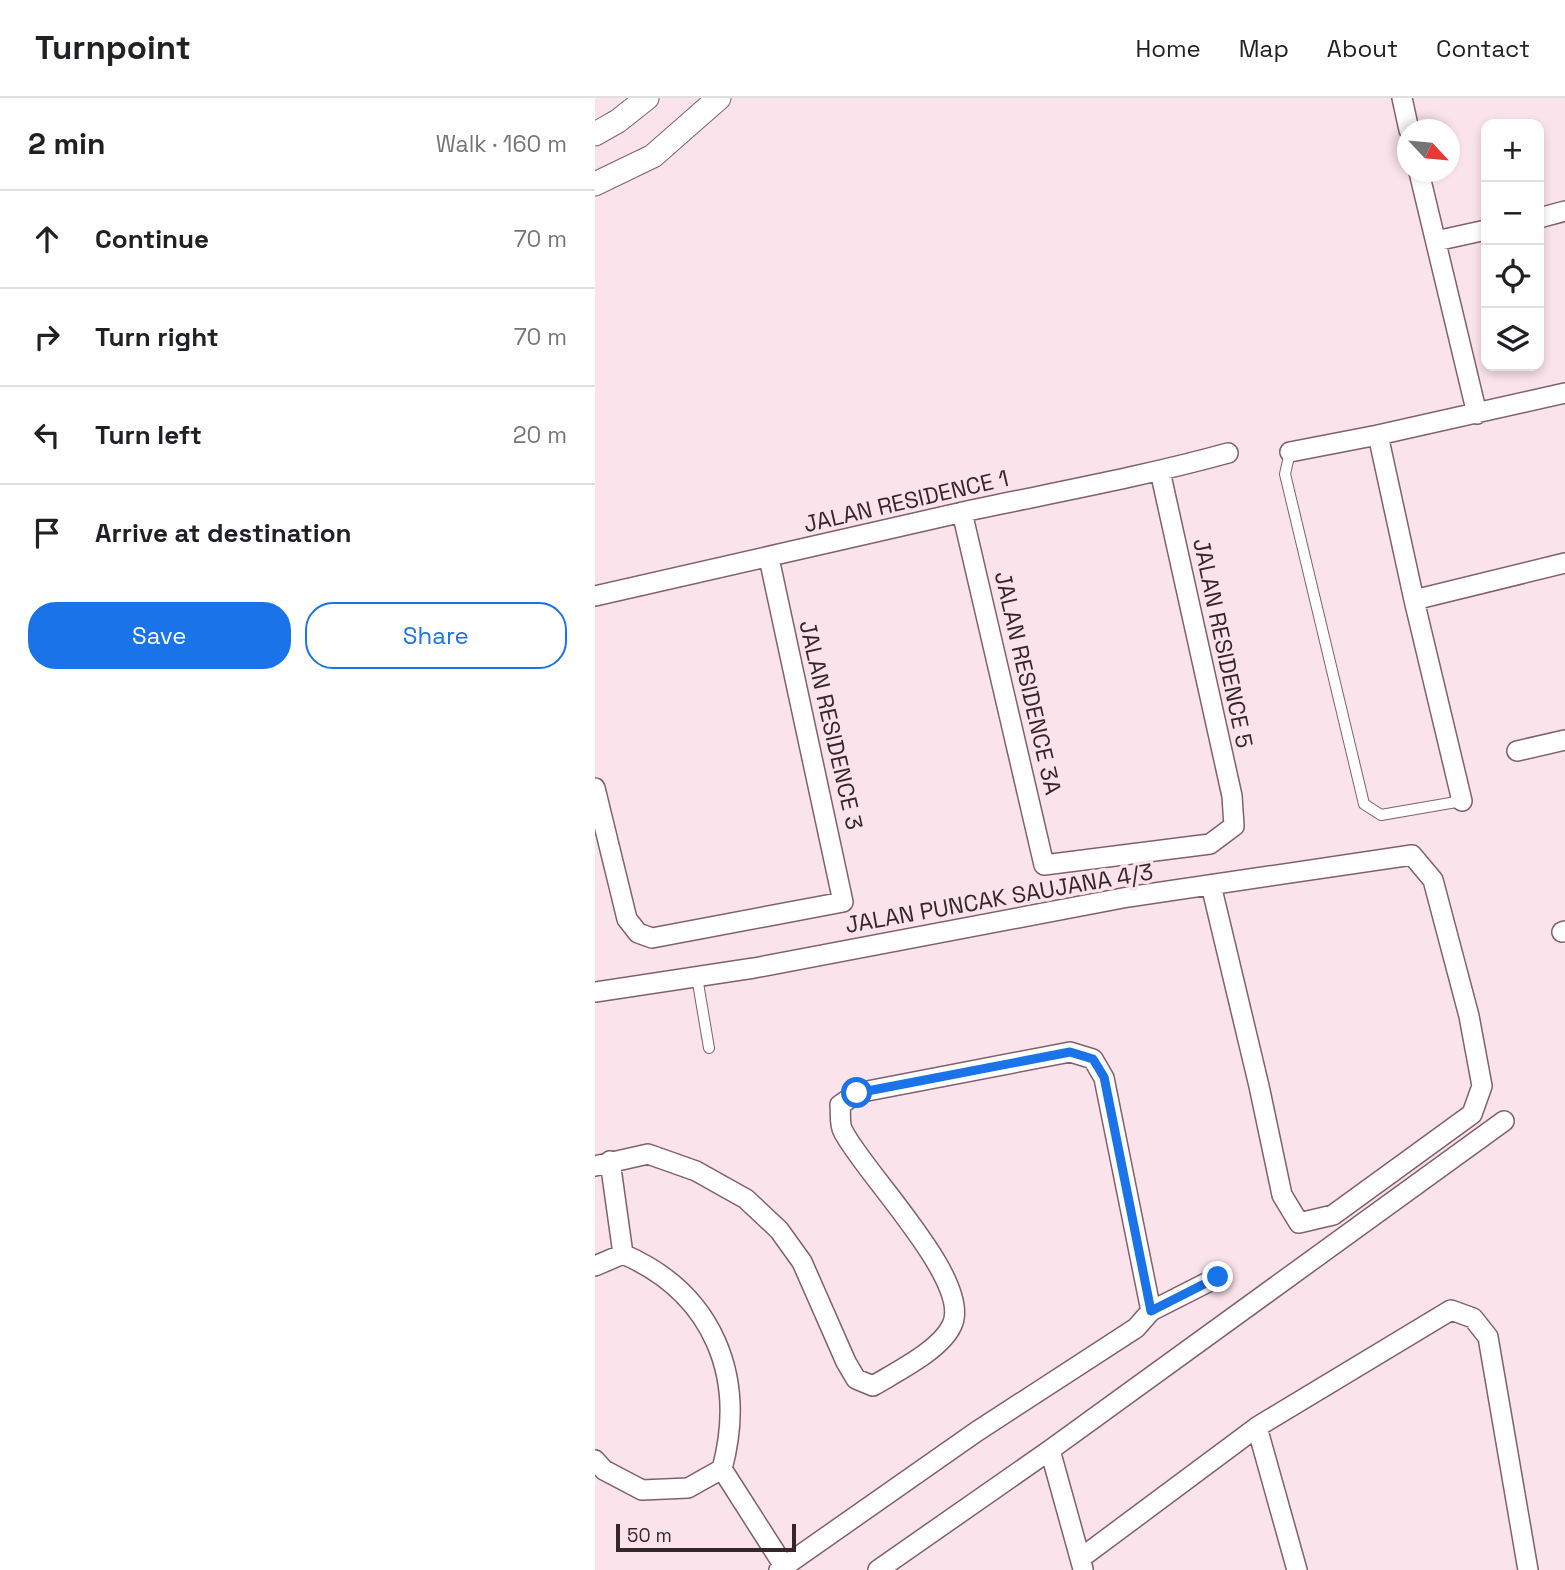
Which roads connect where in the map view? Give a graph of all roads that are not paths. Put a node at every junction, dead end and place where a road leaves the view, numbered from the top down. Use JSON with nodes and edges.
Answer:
{"nodes":[{"id":1,"x":647,"y":98,"type":"edge"},
{"id":2,"x":719,"y":98,"type":"edge"},
{"id":3,"x":1402,"y":98,"type":"edge"},
{"id":4,"x":1407,"y":119,"type":"edge"},
{"id":5,"x":595,"y":134,"type":"edge"},
{"id":6,"x":1421,"y":182,"type":"edge"},
{"id":7,"x":595,"y":184,"type":"edge"},
{"id":8,"x":1565,"y":211,"type":"edge"},
{"id":9,"x":1544,"y":217,"type":"edge"},
{"id":10,"x":1481,"y":231,"type":"edge"},
{"id":11,"x":1436,"y":242,"type":"junction"},
{"id":12,"x":1565,"y":393,"type":"edge"},
{"id":13,"x":1477,"y":414,"type":"junction"},
{"id":14,"x":1378,"y":435,"type":"junction"},
{"id":15,"x":1290,"y":452,"type":"joint"},
{"id":16,"x":1228,"y":453,"type":"dead end"},
{"id":17,"x":1160,"y":471,"type":"junction"},
{"id":18,"x":962,"y":512,"type":"junction"},
{"id":19,"x":769,"y":558,"type":"junction"},
{"id":20,"x":1565,"y":563,"type":"edge"},
{"id":21,"x":595,"y":596,"type":"edge"},
{"id":22,"x":1414,"y":600,"type":"junction"},
{"id":23,"x":1565,"y":740,"type":"edge"},
{"id":24,"x":1517,"y":751,"type":"dead end"},
{"id":25,"x":595,"y":788,"type":"edge"},
{"id":26,"x":1462,"y":801,"type":"joint"},
{"id":27,"x":1044,"y":864,"type":"joint"},
{"id":28,"x":1211,"y":885,"type":"junction"},
{"id":29,"x":697,"y":977,"type":"junction"},
{"id":30,"x":595,"y":992,"type":"edge"},
{"id":31,"x":709,"y":1048,"type":"dead end"},
{"id":32,"x":1504,"y":1121,"type":"dead end"},
{"id":33,"x":603,"y":1163,"type":"edge"},
{"id":34,"x":623,"y":1254,"type":"junction"},
{"id":35,"x":595,"y":1266,"type":"edge"},
{"id":36,"x":1218,"y":1277,"type":"dead end"},
{"id":37,"x":1151,"y":1311,"type":"junction"},
{"id":38,"x":1257,"y":1427,"type":"junction"},
{"id":39,"x":1050,"y":1450,"type":"junction"},
{"id":40,"x":595,"y":1460,"type":"edge"},
{"id":41,"x":722,"y":1469,"type":"junction"},
{"id":42,"x":1082,"y":1564,"type":"edge"},
{"id":43,"x":782,"y":1568,"type":"edge"},
{"id":44,"x":878,"y":1570,"type":"edge"},
{"id":45,"x":1297,"y":1570,"type":"edge"},
{"id":46,"x":1528,"y":1570,"type":"edge"}],
"edges":[{"from":1,"to":5,"type":"street"},
{"from":2,"to":7,"type":"street"},
{"from":3,"to":4,"type":"street"},
{"from":6,"to":11,"type":"street"},
{"from":8,"to":9,"type":"street"},
{"from":10,"to":11,"type":"street"},
{"from":11,"to":13,"type":"street"},
{"from":12,"to":13,"type":"street"},
{"from":13,"to":14,"type":"street"},
{"from":14,"to":15,"type":"street"},
{"from":14,"to":22,"type":"street"},
{"from":15,"to":26,"type":"lane"},
{"from":16,"to":17,"type":"street","name":"JALAN RESIDENCE 1"},
{"from":17,"to":18,"type":"street","name":"JALAN RESIDENCE 1"},
{"from":17,"to":27,"type":"street","name":"JALAN RESIDENCE 5"},
{"from":18,"to":19,"type":"street","name":"JALAN RESIDENCE 1"},
{"from":18,"to":27,"type":"street","name":"JALAN RESIDENCE 3A"},
{"from":19,"to":21,"type":"street","name":"JALAN RESIDENCE 1"},
{"from":19,"to":25,"type":"street","name":"JALAN RESIDENCE 3"},
{"from":20,"to":22,"type":"street"},
{"from":22,"to":26,"type":"street"},
{"from":23,"to":24,"type":"street"},
{"from":28,"to":28,"type":"street","name":"JALAN PUNCAK SAUJANA 4/3"},
{"from":28,"to":29,"type":"street","name":"JALAN PUNCAK SAUJANA 4/3"},
{"from":29,"to":30,"type":"street","name":"JALAN PUNCAK SAUJANA 4/3"},
{"from":29,"to":31,"type":"lane"},
{"from":32,"to":39,"type":"street"},
{"from":33,"to":34,"type":"street"},
{"from":33,"to":37,"type":"street"},
{"from":34,"to":35,"type":"street"},
{"from":34,"to":41,"type":"street"},
{"from":36,"to":37,"type":"street"},
{"from":37,"to":43,"type":"street"},
{"from":38,"to":42,"type":"street"},
{"from":38,"to":45,"type":"street"},
{"from":38,"to":46,"type":"street"},
{"from":39,"to":42,"type":"street"},
{"from":39,"to":44,"type":"street"},
{"from":40,"to":41,"type":"street"},
{"from":41,"to":43,"type":"street"}]}
